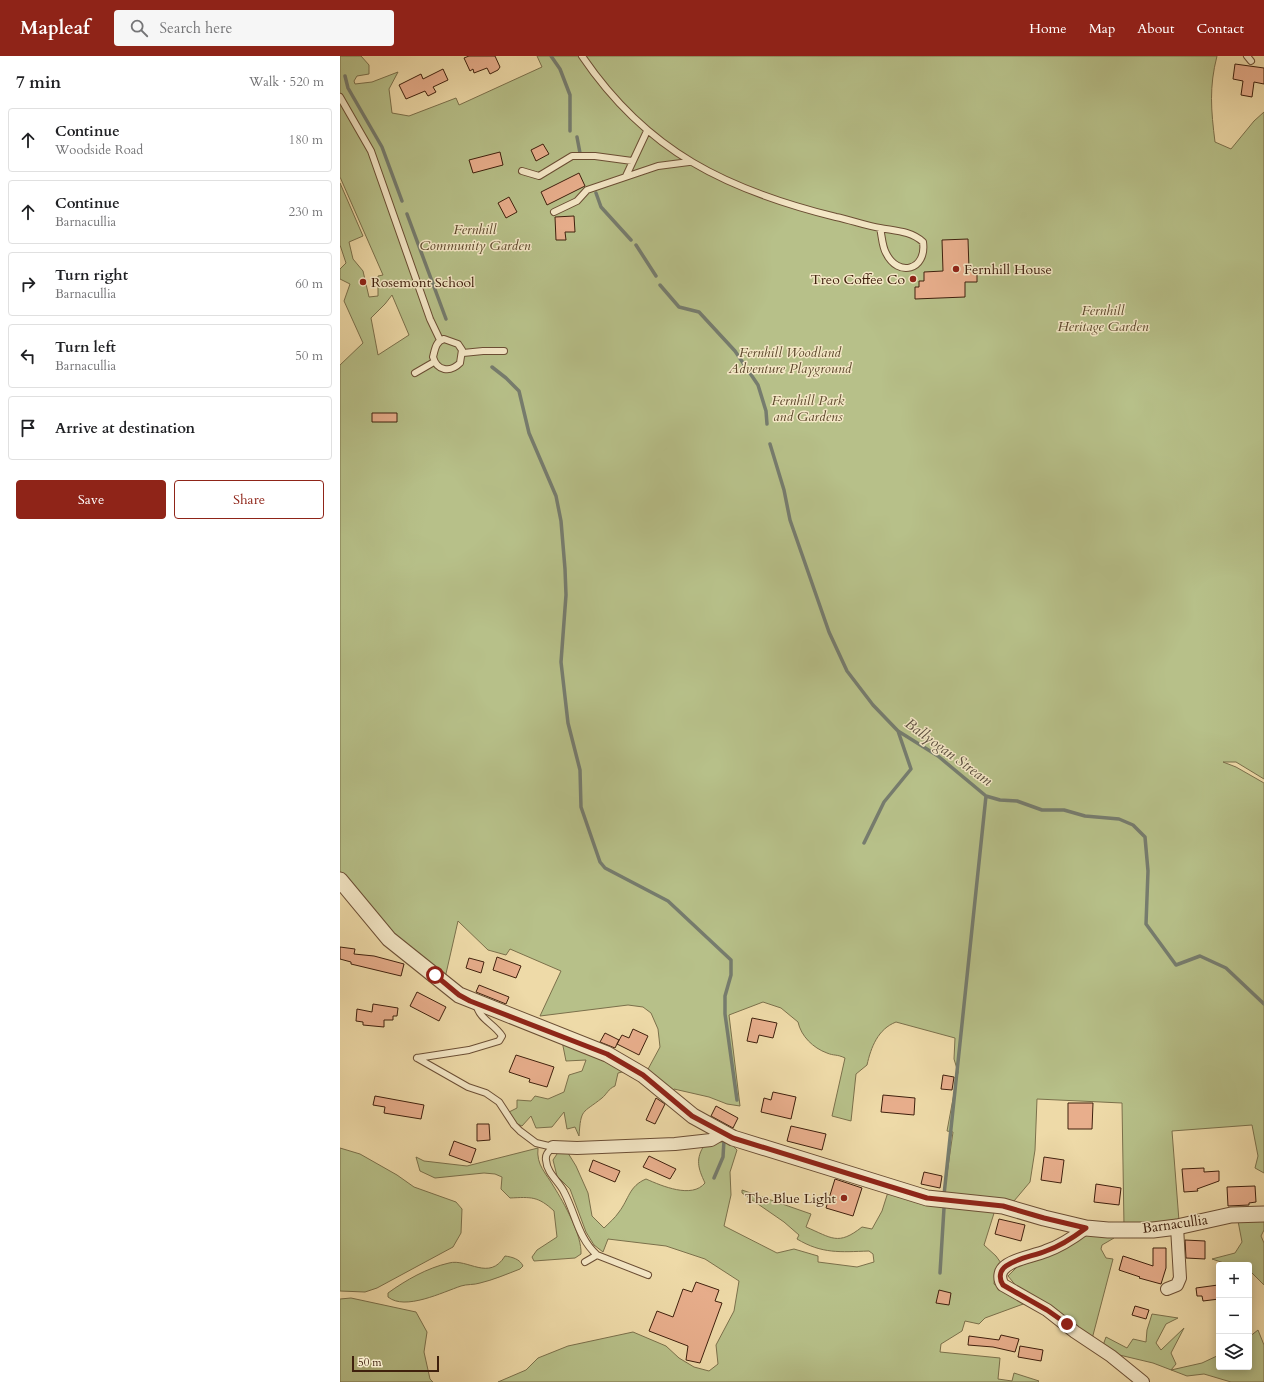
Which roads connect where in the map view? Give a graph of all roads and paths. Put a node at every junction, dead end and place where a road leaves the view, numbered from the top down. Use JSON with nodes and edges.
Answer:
{"nodes":[{"id":1,"x":582,"y":56,"type":"edge"},
{"id":2,"x":340,"y":98,"type":"edge"},
{"id":3,"x":647,"y":131,"type":"junction"},
{"id":4,"x":632,"y":161,"type":"junction"},
{"id":5,"x":690,"y":162,"type":"junction"},
{"id":6,"x":522,"y":171,"type":"dead end"},
{"id":7,"x":626,"y":176,"type":"junction"},
{"id":8,"x":554,"y":212,"type":"dead end"},
{"id":9,"x":880,"y":228,"type":"junction"},
{"id":10,"x":440,"y":340,"type":"junction"},
{"id":11,"x":504,"y":351,"type":"dead end"},
{"id":12,"x":463,"y":353,"type":"junction"},
{"id":13,"x":434,"y":362,"type":"junction"},
{"id":14,"x":415,"y":373,"type":"dead end"},
{"id":15,"x":340,"y":880,"type":"edge"},
{"id":16,"x":476,"y":1003,"type":"junction"},
{"id":17,"x":723,"y":1133,"type":"junction"},
{"id":18,"x":552,"y":1147,"type":"junction"},
{"id":19,"x":1264,"y":1214,"type":"edge"},
{"id":20,"x":1177,"y":1227,"type":"junction"},
{"id":21,"x":1086,"y":1228,"type":"junction"},
{"id":22,"x":597,"y":1255,"type":"junction"},
{"id":23,"x":585,"y":1262,"type":"dead end"},
{"id":24,"x":648,"y":1276,"type":"dead end"},
{"id":25,"x":1167,"y":1289,"type":"dead end"},
{"id":26,"x":1143,"y":1382,"type":"edge"}],
"edges":[{"from":1,"to":3,"type":"lane"},
{"from":2,"to":10,"type":"lane"},
{"from":3,"to":4,"type":"lane"},
{"from":3,"to":5,"type":"lane"},
{"from":4,"to":6,"type":"lane"},
{"from":4,"to":7,"type":"lane"},
{"from":5,"to":7,"type":"lane"},
{"from":5,"to":9,"type":"lane"},
{"from":7,"to":8,"type":"lane"},
{"from":9,"to":9,"type":"lane"},
{"from":10,"to":12,"type":"lane"},
{"from":10,"to":13,"type":"lane"},
{"from":11,"to":12,"type":"lane"},
{"from":12,"to":13,"type":"lane"},
{"from":13,"to":14,"type":"lane"},
{"from":15,"to":16,"type":"street","name":"Barnacullia"},
{"from":16,"to":17,"type":"street","name":"Barnacullia"},
{"from":16,"to":18,"type":"lane"},
{"from":17,"to":18,"type":"street"},
{"from":17,"to":21,"type":"street","name":"Barnacullia"},
{"from":18,"to":22,"type":"lane"},
{"from":19,"to":20,"type":"street","name":"Barnacullia"},
{"from":20,"to":21,"type":"street","name":"Barnacullia"},
{"from":20,"to":25,"type":"street"},
{"from":21,"to":26,"type":"street"},
{"from":22,"to":23,"type":"lane"},
{"from":22,"to":24,"type":"lane"}]}
